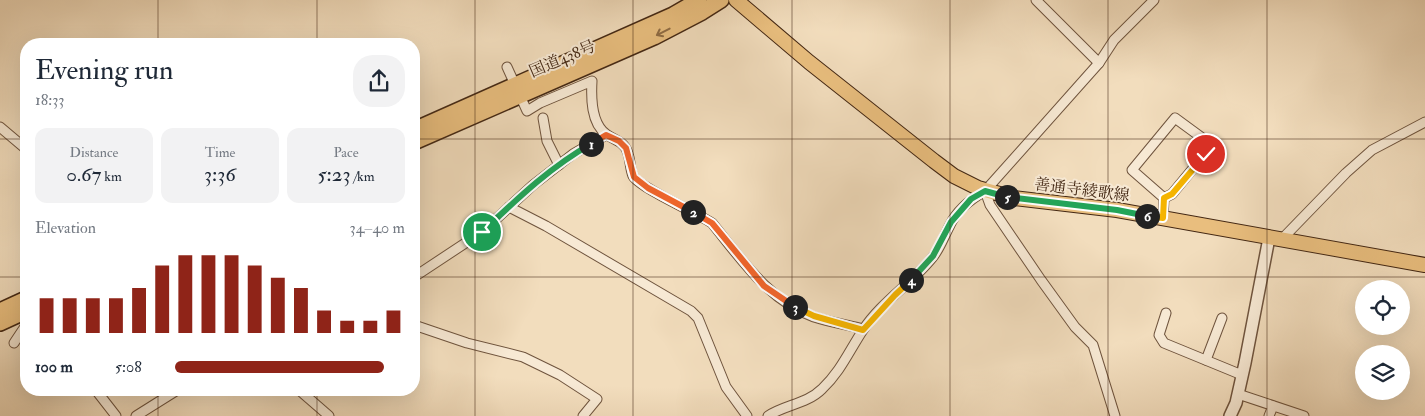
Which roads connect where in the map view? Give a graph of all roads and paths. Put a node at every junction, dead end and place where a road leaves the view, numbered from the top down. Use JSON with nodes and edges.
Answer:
{"nodes":[{"id":1,"x":699,"y":0,"type":"edge"},
{"id":2,"x":721,"y":0,"type":"edge"},
{"id":3,"x":736,"y":0,"type":"edge"},
{"id":4,"x":1036,"y":0,"type":"edge"},
{"id":5,"x":1154,"y":0,"type":"edge"},
{"id":6,"x":1099,"y":64,"type":"junction"},
{"id":7,"x":508,"y":67,"type":"dead end"},
{"id":8,"x":517,"y":91,"type":"junction"},
{"id":9,"x":543,"y":118,"type":"dead end"},
{"id":10,"x":1425,"y":122,"type":"edge"},
{"id":11,"x":0,"y":127,"type":"edge"},
{"id":12,"x":420,"y":128,"type":"edge"},
{"id":13,"x":606,"y":135,"type":"junction"},
{"id":14,"x":420,"y":139,"type":"edge"},
{"id":15,"x":20,"y":144,"type":"edge"},
{"id":16,"x":559,"y":165,"type":"junction"},
{"id":17,"x":985,"y":191,"type":"junction"},
{"id":18,"x":1164,"y":198,"type":"junction"},
{"id":19,"x":509,"y":206,"type":"junction"},
{"id":20,"x":1163,"y":218,"type":"junction"},
{"id":21,"x":1276,"y":239,"type":"junction"},
{"id":22,"x":1425,"y":265,"type":"edge"},
{"id":23,"x":420,"y":273,"type":"edge"},
{"id":24,"x":0,"y":311,"type":"edge"},
{"id":25,"x":20,"y":313,"type":"edge"},
{"id":26,"x":1166,"y":313,"type":"dead end"},
{"id":27,"x":20,"y":316,"type":"edge"},
{"id":28,"x":1222,"y":318,"type":"dead end"},
{"id":29,"x":0,"y":323,"type":"edge"},
{"id":30,"x":20,"y":327,"type":"edge"},
{"id":31,"x":420,"y":327,"type":"edge"},
{"id":32,"x":863,"y":330,"type":"junction"},
{"id":33,"x":14,"y":343,"type":"dead end"},
{"id":34,"x":1206,"y":360,"type":"junction"},
{"id":35,"x":1242,"y":375,"type":"junction"},
{"id":36,"x":1238,"y":394,"type":"junction"},
{"id":37,"x":100,"y":396,"type":"edge"},
{"id":38,"x":168,"y":396,"type":"edge"},
{"id":39,"x":306,"y":396,"type":"edge"},
{"id":40,"x":1273,"y":406,"type":"junction"},
{"id":41,"x":585,"y":415,"type":"edge"},
{"id":42,"x":116,"y":416,"type":"edge"},
{"id":43,"x":136,"y":416,"type":"edge"},
{"id":44,"x":329,"y":416,"type":"edge"},
{"id":45,"x":747,"y":416,"type":"edge"},
{"id":46,"x":768,"y":416,"type":"edge"},
{"id":47,"x":1115,"y":416,"type":"edge"},
{"id":48,"x":1230,"y":416,"type":"edge"},
{"id":49,"x":1269,"y":416,"type":"edge"},
{"id":50,"x":1304,"y":416,"type":"edge"}],
"edges":[{"from":1,"to":8,"type":"highway","name":"国道438号"},
{"from":2,"to":8,"type":"highway","name":"国道438号","one_way":true},
{"from":3,"to":17,"type":"main road","name":"善通寺綾歌線"},
{"from":4,"to":6,"type":"street"},
{"from":5,"to":6,"type":"street"},
{"from":6,"to":17,"type":"street"},
{"from":7,"to":8,"type":"street"},
{"from":8,"to":12,"type":"highway","name":"国道438号"},
{"from":8,"to":13,"type":"street"},
{"from":8,"to":14,"type":"highway","name":"国道438号"},
{"from":9,"to":16,"type":"street"},
{"from":10,"to":21,"type":"street"},
{"from":11,"to":15,"type":"street"},
{"from":13,"to":16,"type":"street"},
{"from":13,"to":32,"type":"street"},
{"from":16,"to":19,"type":"street"},
{"from":17,"to":20,"type":"main road","name":"善通寺綾歌線"},
{"from":17,"to":32,"type":"street"},
{"from":17,"to":47,"type":"street"},
{"from":18,"to":18,"type":"street"},
{"from":18,"to":20,"type":"street"},
{"from":19,"to":23,"type":"street"},
{"from":19,"to":45,"type":"street"},
{"from":20,"to":21,"type":"main road","name":"善通寺綾歌線"},
{"from":21,"to":22,"type":"main road","name":"善通寺綾歌線"},
{"from":21,"to":35,"type":"street"},
{"from":24,"to":25,"type":"highway"},
{"from":26,"to":34,"type":"street"},
{"from":27,"to":29,"type":"highway"},
{"from":28,"to":34,"type":"street"},
{"from":30,"to":33,"type":"street"},
{"from":31,"to":41,"type":"street"},
{"from":32,"to":46,"type":"street"},
{"from":34,"to":35,"type":"street"},
{"from":35,"to":36,"type":"street"},
{"from":36,"to":40,"type":"street"},
{"from":36,"to":48,"type":"street"},
{"from":37,"to":42,"type":"street"},
{"from":38,"to":43,"type":"street"},
{"from":39,"to":44,"type":"street"},
{"from":40,"to":49,"type":"street"},
{"from":40,"to":50,"type":"street"}]}
